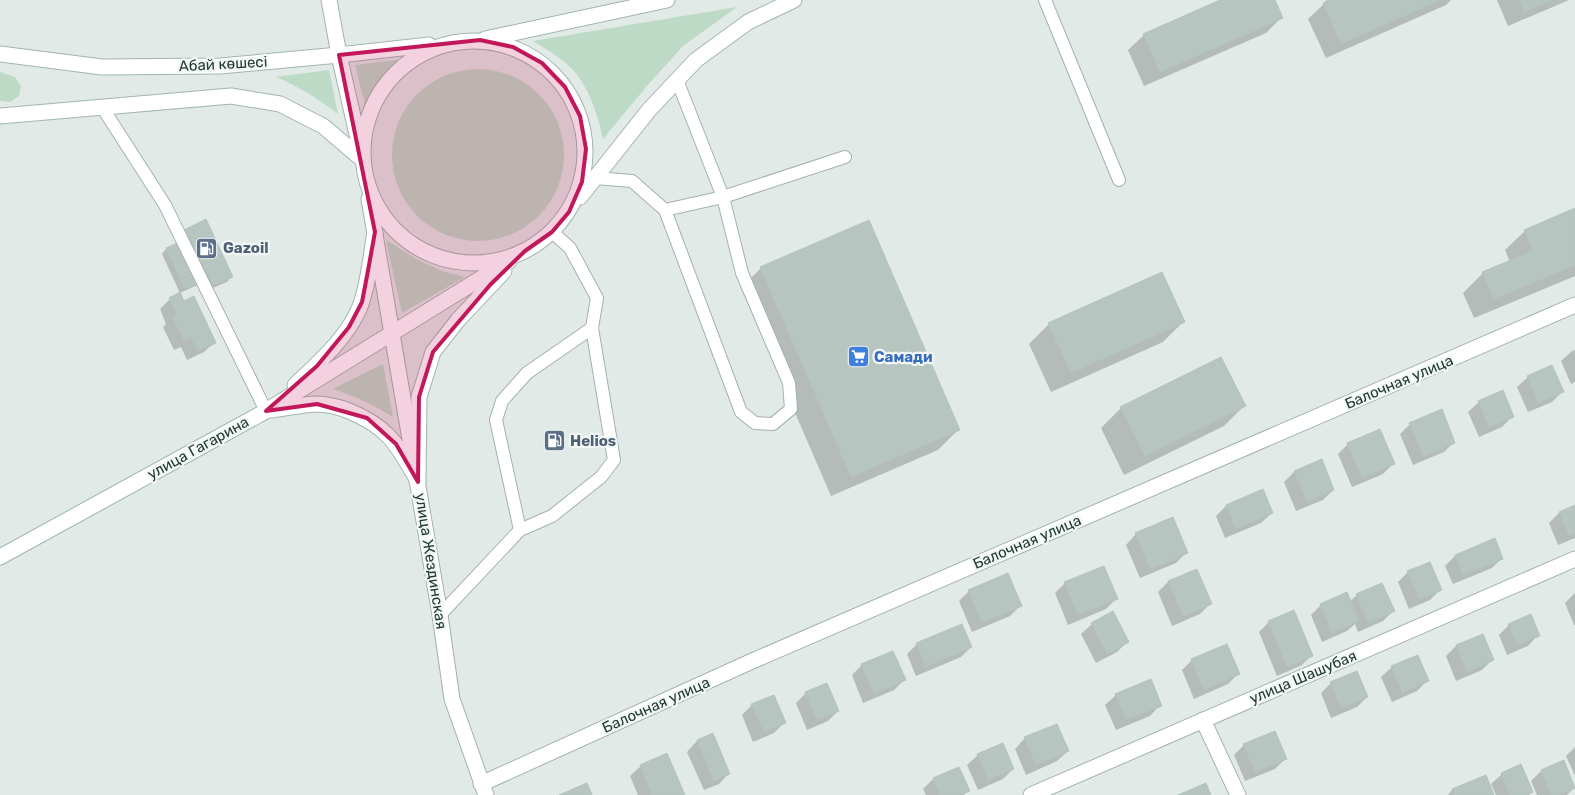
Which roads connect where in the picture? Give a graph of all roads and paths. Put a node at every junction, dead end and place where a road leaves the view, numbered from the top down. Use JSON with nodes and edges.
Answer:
{"nodes":[{"id":1,"x":329,"y":0,"type":"edge"},
{"id":2,"x":667,"y":0,"type":"edge"},
{"id":3,"x":794,"y":0,"type":"edge"},
{"id":4,"x":1045,"y":0,"type":"edge"},
{"id":5,"x":480,"y":40,"type":"junction"},
{"id":6,"x":445,"y":44,"type":"junction"},
{"id":7,"x":0,"y":54,"type":"edge"},
{"id":8,"x":339,"y":56,"type":"junction"},
{"id":9,"x":677,"y":80,"type":"junction"},
{"id":10,"x":102,"y":107,"type":"junction"},
{"id":11,"x":0,"y":116,"type":"edge"},
{"id":12,"x":845,"y":157,"type":"dead end"},
{"id":13,"x":363,"y":160,"type":"junction"},
{"id":14,"x":595,"y":178,"type":"junction"},
{"id":15,"x":1119,"y":180,"type":"dead end"},
{"id":16,"x":366,"y":182,"type":"junction"},
{"id":17,"x":723,"y":197,"type":"junction"},
{"id":18,"x":665,"y":210,"type":"junction"},
{"id":19,"x":569,"y":212,"type":"junction"},
{"id":20,"x":375,"y":232,"type":"junction"},
{"id":21,"x":552,"y":232,"type":"junction"},
{"id":22,"x":525,"y":251,"type":"junction"},
{"id":23,"x":1575,"y":305,"type":"edge"},
{"id":24,"x":592,"y":328,"type":"junction"},
{"id":25,"x":392,"y":334,"type":"junction"},
{"id":26,"x":266,"y":411,"type":"junction"},
{"id":27,"x":418,"y":482,"type":"junction"},
{"id":28,"x":520,"y":530,"type":"junction"},
{"id":29,"x":0,"y":557,"type":"edge"},
{"id":30,"x":1575,"y":560,"type":"edge"},
{"id":31,"x":440,"y":616,"type":"junction"},
{"id":32,"x":1203,"y":720,"type":"junction"},
{"id":33,"x":484,"y":790,"type":"edge"},
{"id":34,"x":1031,"y":795,"type":"edge"},
{"id":35,"x":1238,"y":795,"type":"edge"}],
"edges":[{"from":1,"to":8,"type":"main road"},
{"from":2,"to":5,"type":"main road"},
{"from":3,"to":9,"type":"main road"},
{"from":4,"to":15,"type":"lane"},
{"from":5,"to":6,"type":"main road","name":"Абай көшесі"},
{"from":5,"to":19,"type":"main road"},
{"from":6,"to":8,"type":"main road","name":"Абай көшесі"},
{"from":6,"to":13,"type":"main road"},
{"from":7,"to":8,"type":"main road","name":"Абай көшесі"},
{"from":8,"to":13,"type":"main road"},
{"from":9,"to":14,"type":"main road"},
{"from":9,"to":17,"type":"lane"},
{"from":10,"to":11,"type":"main road"},
{"from":10,"to":13,"type":"main road"},
{"from":10,"to":26,"type":"lane"},
{"from":12,"to":17,"type":"lane"},
{"from":13,"to":16,"type":"main road","name":"улица Жездинская"},
{"from":14,"to":18,"type":"lane"},
{"from":14,"to":19,"type":"main road"},
{"from":16,"to":20,"type":"main road","name":"улица Жездинская"},
{"from":16,"to":22,"type":"main road"},
{"from":17,"to":18,"type":"lane"},
{"from":17,"to":18,"type":"lane"},
{"from":19,"to":21,"type":"main road"},
{"from":20,"to":25,"type":"main road","name":"улица Жездинская"},
{"from":20,"to":26,"type":"main road"},
{"from":21,"to":22,"type":"main road"},
{"from":21,"to":24,"type":"lane"},
{"from":22,"to":25,"type":"main road","name":"улица Гагарина"},
{"from":22,"to":27,"type":"main road"},
{"from":23,"to":33,"type":"main road","name":"Балочная улица"},
{"from":24,"to":28,"type":"lane"},
{"from":24,"to":28,"type":"lane"},
{"from":25,"to":26,"type":"main road","name":"улица Гагарина"},
{"from":25,"to":27,"type":"main road","name":"улица Жездинская"},
{"from":26,"to":27,"type":"main road"},
{"from":26,"to":29,"type":"main road","name":"улица Гагарина"},
{"from":27,"to":31,"type":"main road","name":"улица Жездинская"},
{"from":28,"to":31,"type":"lane"},
{"from":30,"to":32,"type":"main road","name":"улица Шашубая"},
{"from":31,"to":33,"type":"main road","name":"улица Жездинская"},
{"from":32,"to":34,"type":"main road","name":"улица Шашубая"},
{"from":32,"to":35,"type":"main road"}]}
